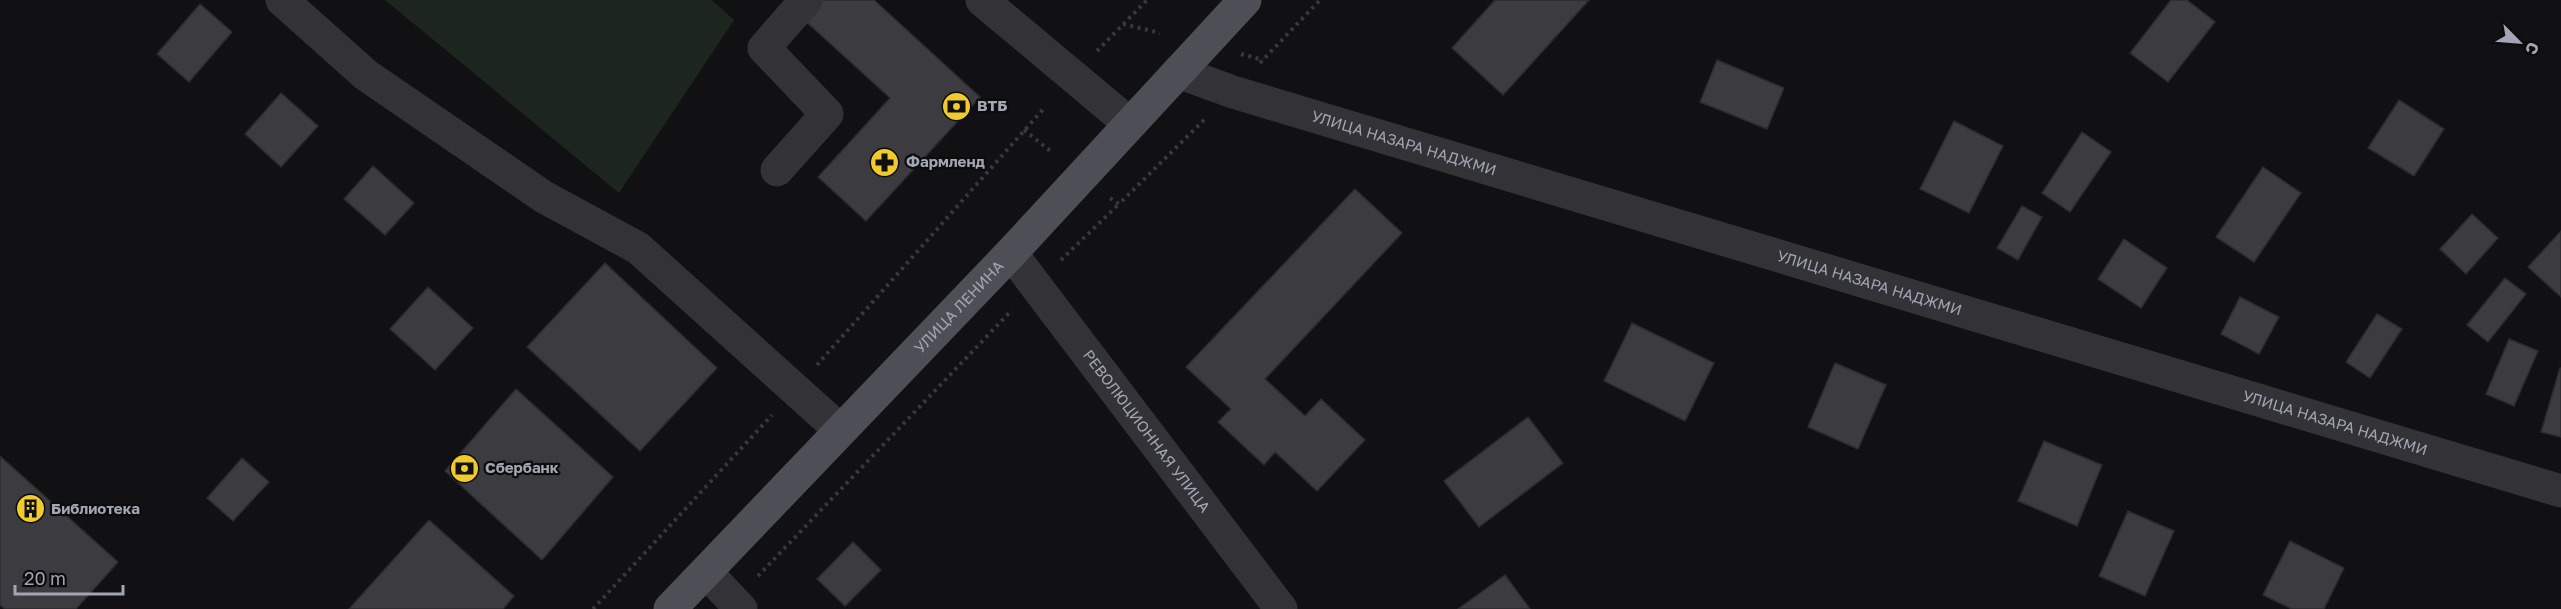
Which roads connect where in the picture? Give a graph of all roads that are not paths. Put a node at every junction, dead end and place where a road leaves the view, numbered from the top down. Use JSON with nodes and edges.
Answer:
{"nodes":[{"id":1,"x":282,"y":0,"type":"edge"},
{"id":2,"x":806,"y":0,"type":"edge"},
{"id":3,"x":982,"y":0,"type":"edge"},
{"id":4,"x":1245,"y":0,"type":"edge"},
{"id":5,"x":1178,"y":72,"type":"junction"},
{"id":6,"x":1130,"y":124,"type":"junction"},
{"id":7,"x":777,"y":170,"type":"dead end"},
{"id":8,"x":1011,"y":253,"type":"junction"},
{"id":9,"x":840,"y":430,"type":"junction"},
{"id":10,"x":2561,"y":491,"type":"edge"},
{"id":11,"x":706,"y":572,"type":"junction"},
{"id":12,"x":737,"y":605,"type":"edge"},
{"id":13,"x":670,"y":609,"type":"edge"},
{"id":14,"x":1281,"y":609,"type":"edge"}],
"edges":[{"from":1,"to":9,"type":"street"},
{"from":2,"to":7,"type":"street"},
{"from":3,"to":6,"type":"street"},
{"from":4,"to":5,"type":"main road","name":"УЛИЦА ЛЕНИНА"},
{"from":5,"to":6,"type":"main road","name":"УЛИЦА ЛЕНИНА"},
{"from":5,"to":10,"type":"street","name":"УЛИЦА НАЗАРА НАДЖМИ"},
{"from":6,"to":8,"type":"main road","name":"УЛИЦА ЛЕНИНА"},
{"from":8,"to":9,"type":"main road","name":"УЛИЦА ЛЕНИНА"},
{"from":8,"to":14,"type":"street","name":"РЕВОЛЮЦИОННАЯ УЛИЦА"},
{"from":9,"to":11,"type":"main road","name":"УЛИЦА ЛЕНИНА"},
{"from":11,"to":12,"type":"street"},
{"from":11,"to":13,"type":"main road","name":"УЛИЦА ЛЕНИНА"}]}
